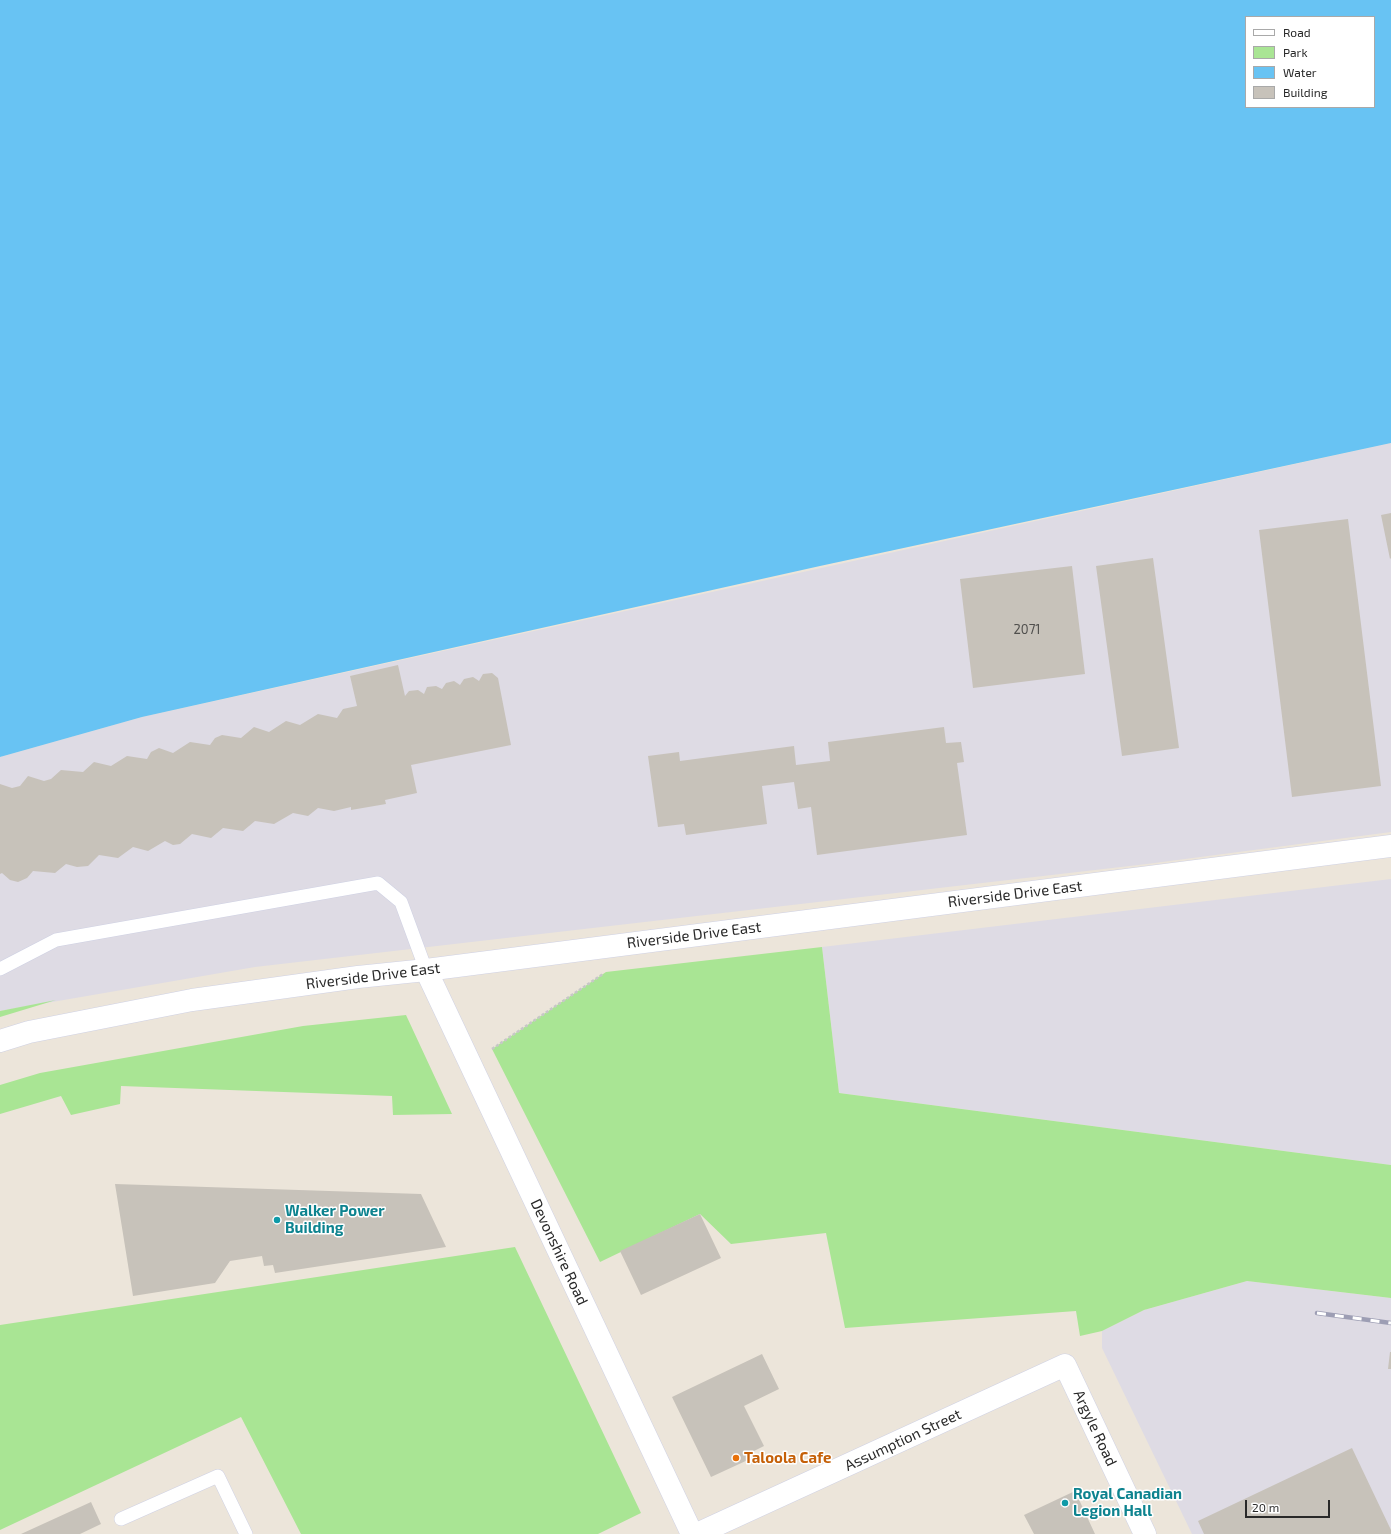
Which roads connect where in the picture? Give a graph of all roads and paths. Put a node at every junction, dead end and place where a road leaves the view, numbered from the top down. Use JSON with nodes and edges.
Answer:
{"nodes":[{"id":1,"x":1391,"y":846,"type":"edge"},
{"id":2,"x":0,"y":970,"type":"edge"},
{"id":3,"x":426,"y":970,"type":"junction"},
{"id":4,"x":606,"y":972,"type":"dead end"},
{"id":5,"x":0,"y":1041,"type":"edge"},
{"id":6,"x":492,"y":1049,"type":"dead end"},
{"id":7,"x":1065,"y":1365,"type":"joint"},
{"id":8,"x":121,"y":1519,"type":"dead end"},
{"id":9,"x":246,"y":1534,"type":"edge"},
{"id":10,"x":692,"y":1534,"type":"edge"},
{"id":11,"x":697,"y":1534,"type":"edge"},
{"id":12,"x":1146,"y":1534,"type":"edge"}],
"edges":[{"from":1,"to":3,"type":"main road","name":"Riverside Drive East"},
{"from":2,"to":3,"type":"lane"},
{"from":3,"to":5,"type":"main road","name":"Riverside Drive East"},
{"from":3,"to":10,"type":"main road","name":"Devonshire Road"},
{"from":4,"to":6,"type":"path"},
{"from":7,"to":11,"type":"main road","name":"Assumption Street"},
{"from":7,"to":12,"type":"main road","name":"Argyle Road"},
{"from":8,"to":9,"type":"lane"}]}
